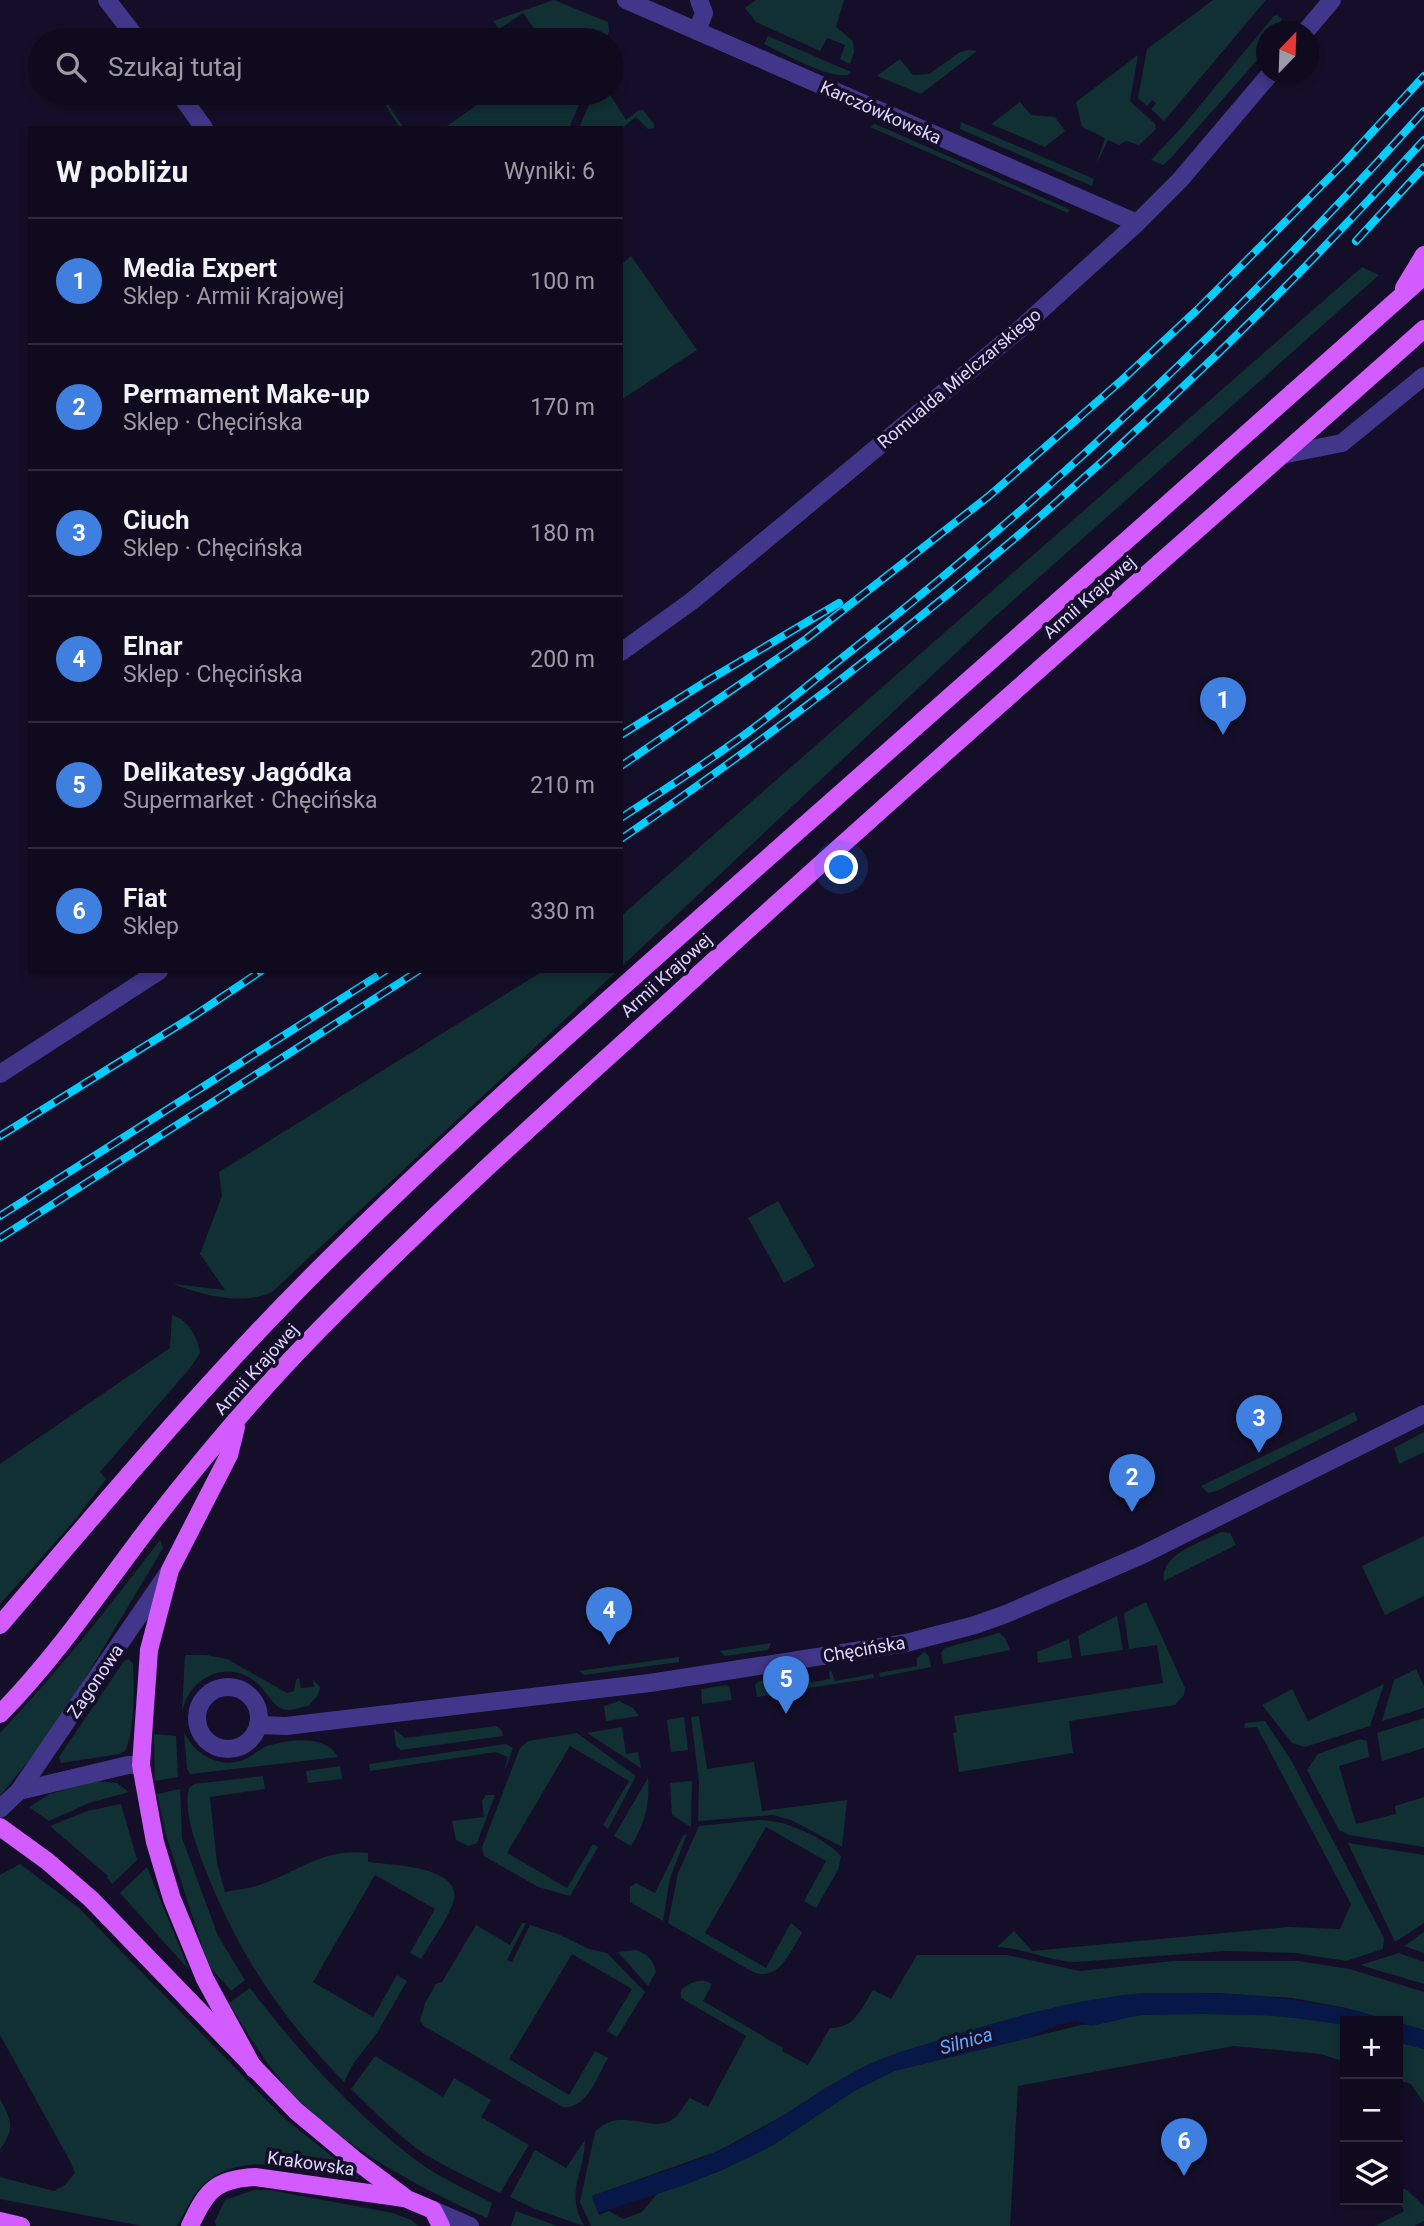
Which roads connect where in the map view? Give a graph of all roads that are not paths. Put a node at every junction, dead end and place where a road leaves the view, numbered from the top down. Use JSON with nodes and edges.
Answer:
{"nodes":[{"id":1,"x":107,"y":0,"type":"edge"},
{"id":2,"x":626,"y":0,"type":"edge"},
{"id":3,"x":699,"y":0,"type":"edge"},
{"id":4,"x":1332,"y":0,"type":"edge"},
{"id":5,"x":1314,"y":21,"type":"edge"},
{"id":6,"x":129,"y":28,"type":"edge"},
{"id":7,"x":697,"y":31,"type":"junction"},
{"id":8,"x":1262,"y":84,"type":"edge"},
{"id":9,"x":188,"y":105,"type":"edge"},
{"id":10,"x":203,"y":126,"type":"edge"},
{"id":11,"x":1137,"y":223,"type":"junction"},
{"id":12,"x":1424,"y":255,"type":"edge"},
{"id":13,"x":1424,"y":276,"type":"edge"},
{"id":14,"x":1397,"y":300,"type":"junction"},
{"id":15,"x":1424,"y":328,"type":"edge"},
{"id":16,"x":1424,"y":376,"type":"edge"},
{"id":17,"x":1282,"y":455,"type":"junction"},
{"id":18,"x":623,"y":651,"type":"edge"},
{"id":19,"x":156,"y":973,"type":"edge"},
{"id":20,"x":0,"y":1074,"type":"edge"},
{"id":21,"x":1424,"y":1414,"type":"edge"},
{"id":22,"x":237,"y":1421,"type":"junction"},
{"id":23,"x":170,"y":1570,"type":"junction"},
{"id":24,"x":0,"y":1625,"type":"edge"},
{"id":25,"x":0,"y":1714,"type":"edge"},
{"id":26,"x":258,"y":1725,"type":"dead end"},
{"id":27,"x":141,"y":1765,"type":"junction"},
{"id":28,"x":19,"y":1791,"type":"junction"},
{"id":29,"x":0,"y":1809,"type":"edge"},
{"id":30,"x":0,"y":1827,"type":"edge"},
{"id":31,"x":254,"y":2069,"type":"junction"},
{"id":32,"x":407,"y":2199,"type":"junction"},
{"id":33,"x":437,"y":2218,"type":"edge"},
{"id":34,"x":0,"y":2221,"type":"edge"},
{"id":35,"x":21,"y":2226,"type":"edge"},
{"id":36,"x":190,"y":2226,"type":"edge"},
{"id":37,"x":470,"y":2226,"type":"edge"}],
"edges":[{"from":1,"to":6,"type":"street"},
{"from":2,"to":7,"type":"street","name":"Karczówkowska"},
{"from":3,"to":7,"type":"street"},
{"from":4,"to":5,"type":"street"},
{"from":7,"to":11,"type":"street","name":"Karczówkowska"},
{"from":8,"to":11,"type":"street","name":"Romualda Mielczarskiego"},
{"from":9,"to":10,"type":"street"},
{"from":11,"to":18,"type":"street","name":"Romualda Mielczarskiego"},
{"from":12,"to":14,"type":"main road"},
{"from":13,"to":14,"type":"main road","name":"Armii Krajowej"},
{"from":14,"to":24,"type":"main road","name":"Armii Krajowej"},
{"from":15,"to":17,"type":"main road","name":"Armii Krajowej"},
{"from":16,"to":17,"type":"street"},
{"from":17,"to":22,"type":"main road","name":"Armii Krajowej"},
{"from":19,"to":20,"type":"street"},
{"from":21,"to":26,"type":"street","name":"Chęcińska"},
{"from":22,"to":23,"type":"main road"},
{"from":22,"to":25,"type":"main road","name":"Armii Krajowej"},
{"from":23,"to":27,"type":"main road"},
{"from":23,"to":28,"type":"street","name":"Zagonowa"},
{"from":27,"to":28,"type":"street"},
{"from":27,"to":31,"type":"main road"},
{"from":28,"to":29,"type":"street","name":"Zagonowa"},
{"from":30,"to":31,"type":"main road","name":"Krakowska"},
{"from":31,"to":32,"type":"main road","name":"Krakowska"},
{"from":32,"to":33,"type":"main road","name":"Krakowska"},
{"from":32,"to":36,"type":"main road","name":"Krakowska"},
{"from":33,"to":37,"type":"street","name":"Krakowska"},
{"from":34,"to":35,"type":"main road"}]}
